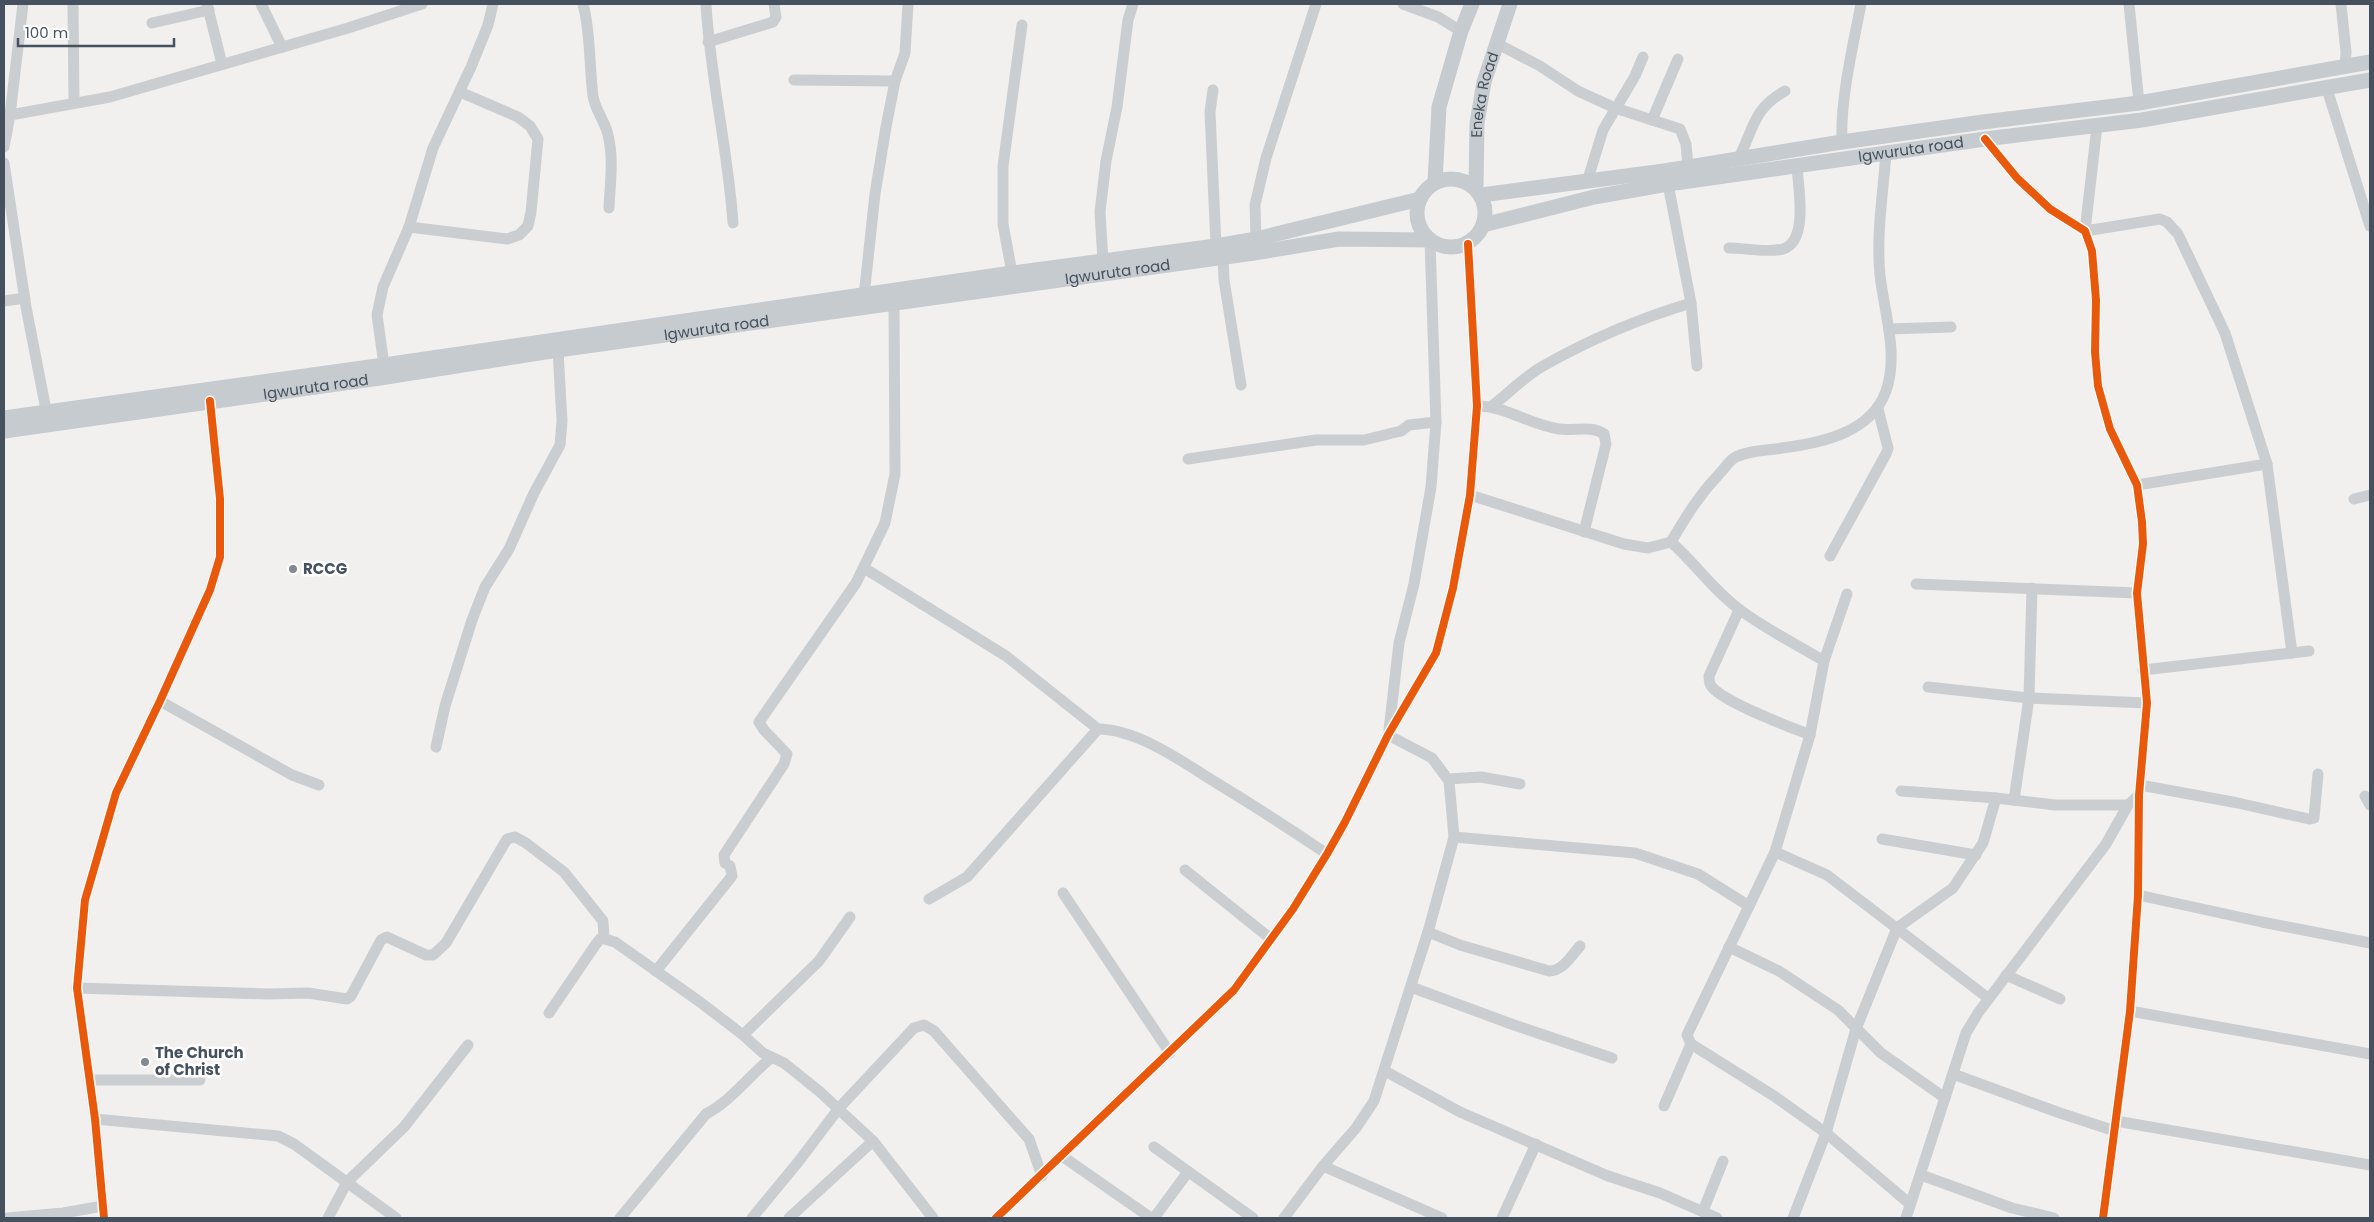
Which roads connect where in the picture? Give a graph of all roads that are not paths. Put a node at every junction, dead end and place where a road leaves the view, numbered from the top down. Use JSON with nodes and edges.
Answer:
{"nodes":[{"id":1,"x":23,"y":4,"type":"edge"},
{"id":2,"x":73,"y":4,"type":"edge"},
{"id":3,"x":261,"y":4,"type":"edge"},
{"id":4,"x":422,"y":4,"type":"edge"},
{"id":5,"x":493,"y":4,"type":"edge"},
{"id":6,"x":583,"y":4,"type":"edge"},
{"id":7,"x":706,"y":4,"type":"edge"},
{"id":8,"x":774,"y":4,"type":"edge"},
{"id":9,"x":908,"y":4,"type":"edge"},
{"id":10,"x":1133,"y":4,"type":"edge"},
{"id":11,"x":1316,"y":4,"type":"edge"},
{"id":12,"x":1403,"y":4,"type":"edge"},
{"id":13,"x":1472,"y":4,"type":"edge"},
{"id":14,"x":1510,"y":4,"type":"edge"},
{"id":15,"x":1861,"y":4,"type":"edge"},
{"id":16,"x":2128,"y":4,"type":"edge"},
{"id":17,"x":2341,"y":4,"type":"edge"},
{"id":18,"x":208,"y":7,"type":"edge"},
{"id":19,"x":152,"y":23,"type":"dead end"},
{"id":20,"x":1022,"y":25,"type":"dead end"},
{"id":21,"x":1461,"y":31,"type":"junction"},
{"id":22,"x":708,"y":42,"type":"junction"},
{"id":23,"x":1496,"y":43,"type":"junction"},
{"id":24,"x":282,"y":47,"type":"junction"},
{"id":25,"x":1643,"y":57,"type":"dead end"},
{"id":26,"x":1678,"y":59,"type":"dead end"},
{"id":27,"x":9,"y":61,"type":"edge"},
{"id":28,"x":2370,"y":62,"type":"edge"},
{"id":29,"x":222,"y":64,"type":"junction"},
{"id":30,"x":2345,"y":68,"type":"junction"},
{"id":31,"x":794,"y":80,"type":"dead end"},
{"id":32,"x":2370,"y":80,"type":"edge"},
{"id":33,"x":895,"y":81,"type":"junction"},
{"id":34,"x":2327,"y":89,"type":"junction"},
{"id":35,"x":1213,"y":90,"type":"dead end"},
{"id":36,"x":1785,"y":91,"type":"dead end"},
{"id":37,"x":460,"y":92,"type":"junction"},
{"id":38,"x":74,"y":102,"type":"junction"},
{"id":39,"x":2139,"y":103,"type":"junction"},
{"id":40,"x":1615,"y":108,"type":"junction"},
{"id":41,"x":7,"y":115,"type":"edge"},
{"id":42,"x":1652,"y":120,"type":"junction"},
{"id":43,"x":2097,"y":126,"type":"junction"},
{"id":44,"x":1985,"y":139,"type":"junction"},
{"id":45,"x":1842,"y":142,"type":"junction"},
{"id":46,"x":4,"y":147,"type":"edge"},
{"id":47,"x":1886,"y":154,"type":"junction"},
{"id":48,"x":1737,"y":161,"type":"junction"},
{"id":49,"x":4,"y":163,"type":"edge"},
{"id":50,"x":1797,"y":166,"type":"junction"},
{"id":51,"x":1688,"y":167,"type":"junction"},
{"id":52,"x":5,"y":176,"type":"edge"},
{"id":53,"x":1435,"y":182,"type":"junction"},
{"id":54,"x":1587,"y":182,"type":"junction"},
{"id":55,"x":1668,"y":184,"type":"junction"},
{"id":56,"x":1479,"y":192,"type":"junction"},
{"id":57,"x":1420,"y":199,"type":"junction"},
{"id":58,"x":609,"y":208,"type":"dead end"},
{"id":59,"x":733,"y":223,"type":"dead end"},
{"id":60,"x":1483,"y":225,"type":"junction"},
{"id":61,"x":2370,"y":226,"type":"edge"},
{"id":62,"x":9,"y":227,"type":"edge"},
{"id":63,"x":409,"y":227,"type":"junction"},
{"id":64,"x":2085,"y":231,"type":"junction"},
{"id":65,"x":1256,"y":239,"type":"junction"},
{"id":66,"x":1430,"y":240,"type":"junction"},
{"id":67,"x":1468,"y":244,"type":"junction"},
{"id":68,"x":1728,"y":248,"type":"dead end"},
{"id":69,"x":1220,"y":251,"type":"junction"},
{"id":70,"x":1103,"y":261,"type":"junction"},
{"id":71,"x":1012,"y":273,"type":"junction"},
{"id":72,"x":864,"y":296,"type":"junction"},
{"id":73,"x":25,"y":298,"type":"junction"},
{"id":74,"x":4,"y":301,"type":"edge"},
{"id":75,"x":894,"y":303,"type":"junction"},
{"id":76,"x":1691,"y":303,"type":"junction"},
{"id":77,"x":1952,"y":327,"type":"dead end"},
{"id":78,"x":1889,"y":329,"type":"junction"},
{"id":79,"x":558,"y":350,"type":"junction"},
{"id":80,"x":384,"y":366,"type":"junction"},
{"id":81,"x":1698,"y":366,"type":"dead end"},
{"id":82,"x":1241,"y":385,"type":"dead end"},
{"id":83,"x":210,"y":401,"type":"junction"},
{"id":84,"x":1477,"y":406,"type":"junction"},
{"id":85,"x":1492,"y":406,"type":"junction"},
{"id":86,"x":1878,"y":409,"type":"junction"},
{"id":87,"x":4,"y":418,"type":"edge"},
{"id":88,"x":48,"y":418,"type":"junction"},
{"id":89,"x":1436,"y":422,"type":"junction"},
{"id":90,"x":4,"y":432,"type":"edge"},
{"id":91,"x":1188,"y":459,"type":"dead end"},
{"id":92,"x":2267,"y":464,"type":"junction"},
{"id":93,"x":2137,"y":486,"type":"junction"},
{"id":94,"x":1470,"y":495,"type":"junction"},
{"id":95,"x":2370,"y":495,"type":"edge"},
{"id":96,"x":2354,"y":499,"type":"dead end"},
{"id":97,"x":1584,"y":532,"type":"junction"},
{"id":98,"x":1671,"y":542,"type":"junction"},
{"id":99,"x":1830,"y":556,"type":"dead end"},
{"id":100,"x":864,"y":568,"type":"junction"},
{"id":101,"x":1916,"y":584,"type":"dead end"},
{"id":102,"x":2032,"y":588,"type":"junction"},
{"id":103,"x":2137,"y":593,"type":"junction"},
{"id":104,"x":1847,"y":594,"type":"dead end"},
{"id":105,"x":1739,"y":610,"type":"junction"},
{"id":106,"x":2309,"y":651,"type":"dead end"},
{"id":107,"x":2292,"y":653,"type":"junction"},
{"id":108,"x":1824,"y":662,"type":"junction"},
{"id":109,"x":2143,"y":670,"type":"junction"},
{"id":110,"x":1928,"y":688,"type":"dead end"},
{"id":111,"x":2030,"y":698,"type":"junction"},
{"id":112,"x":160,"y":701,"type":"junction"},
{"id":113,"x":2147,"y":703,"type":"junction"},
{"id":114,"x":1098,"y":729,"type":"junction"},
{"id":115,"x":1388,"y":735,"type":"junction"},
{"id":116,"x":1810,"y":736,"type":"junction"},
{"id":117,"x":436,"y":747,"type":"dead end"},
{"id":118,"x":2318,"y":774,"type":"dead end"},
{"id":119,"x":1448,"y":779,"type":"junction"},
{"id":120,"x":1520,"y":784,"type":"dead end"},
{"id":121,"x":318,"y":785,"type":"dead end"},
{"id":122,"x":2139,"y":790,"type":"junction"},
{"id":123,"x":1901,"y":791,"type":"dead end"},
{"id":124,"x":1996,"y":798,"type":"junction"},
{"id":125,"x":2014,"y":800,"type":"junction"},
{"id":126,"x":2128,"y":805,"type":"junction"},
{"id":127,"x":1454,"y":837,"type":"junction"},
{"id":128,"x":1882,"y":839,"type":"dead end"},
{"id":129,"x":1775,"y":852,"type":"junction"},
{"id":130,"x":1326,"y":854,"type":"junction"},
{"id":131,"x":1976,"y":855,"type":"junction"},
{"id":132,"x":1185,"y":870,"type":"dead end"},
{"id":133,"x":1063,"y":893,"type":"dead end"},
{"id":134,"x":2138,"y":895,"type":"junction"},
{"id":135,"x":928,"y":899,"type":"dead end"},
{"id":136,"x":1749,"y":906,"type":"junction"},
{"id":137,"x":850,"y":918,"type":"dead end"},
{"id":138,"x":1897,"y":928,"type":"junction"},
{"id":139,"x":1428,"y":932,"type":"junction"},
{"id":140,"x":604,"y":938,"type":"junction"},
{"id":141,"x":1271,"y":939,"type":"junction"},
{"id":142,"x":2370,"y":943,"type":"edge"},
{"id":143,"x":1580,"y":946,"type":"dead end"},
{"id":144,"x":1729,"y":947,"type":"junction"},
{"id":145,"x":656,"y":971,"type":"junction"},
{"id":146,"x":2006,"y":975,"type":"junction"},
{"id":147,"x":1411,"y":987,"type":"junction"},
{"id":148,"x":77,"y":988,"type":"junction"},
{"id":149,"x":1988,"y":998,"type":"junction"},
{"id":150,"x":2060,"y":999,"type":"dead end"},
{"id":151,"x":2130,"y":1011,"type":"junction"},
{"id":152,"x":549,"y":1013,"type":"dead end"},
{"id":153,"x":1856,"y":1029,"type":"junction"},
{"id":154,"x":743,"y":1035,"type":"junction"},
{"id":155,"x":1691,"y":1044,"type":"junction"},
{"id":156,"x":468,"y":1045,"type":"dead end"},
{"id":157,"x":1170,"y":1053,"type":"junction"},
{"id":158,"x":2370,"y":1054,"type":"edge"},
{"id":159,"x":771,"y":1058,"type":"junction"},
{"id":160,"x":1612,"y":1058,"type":"dead end"},
{"id":161,"x":1385,"y":1070,"type":"junction"},
{"id":162,"x":1953,"y":1074,"type":"junction"},
{"id":163,"x":89,"y":1080,"type":"junction"},
{"id":164,"x":200,"y":1080,"type":"dead end"},
{"id":165,"x":1945,"y":1098,"type":"junction"},
{"id":166,"x":1664,"y":1106,"type":"dead end"},
{"id":167,"x":839,"y":1108,"type":"junction"},
{"id":168,"x":95,"y":1119,"type":"junction"},
{"id":169,"x":2115,"y":1126,"type":"junction"},
{"id":170,"x":1826,"y":1133,"type":"junction"},
{"id":171,"x":872,"y":1140,"type":"junction"},
{"id":172,"x":1536,"y":1144,"type":"junction"},
{"id":173,"x":1154,"y":1147,"type":"dead end"},
{"id":174,"x":1062,"y":1156,"type":"junction"},
{"id":175,"x":1723,"y":1161,"type":"dead end"},
{"id":176,"x":1323,"y":1166,"type":"junction"},
{"id":177,"x":2370,"y":1166,"type":"edge"},
{"id":178,"x":1188,"y":1172,"type":"junction"},
{"id":179,"x":1921,"y":1175,"type":"junction"},
{"id":180,"x":1042,"y":1176,"type":"junction"},
{"id":181,"x":347,"y":1182,"type":"junction"},
{"id":182,"x":1910,"y":1204,"type":"junction"},
{"id":183,"x":103,"y":1206,"type":"junction"},
{"id":184,"x":1703,"y":1211,"type":"junction"},
{"id":185,"x":1002,"y":1216,"type":"edge"},
{"id":186,"x":7,"y":1218,"type":"edge"},
{"id":187,"x":104,"y":1218,"type":"edge"},
{"id":188,"x":328,"y":1218,"type":"edge"},
{"id":189,"x":396,"y":1218,"type":"edge"},
{"id":190,"x":620,"y":1218,"type":"edge"},
{"id":191,"x":752,"y":1218,"type":"edge"},
{"id":192,"x":789,"y":1218,"type":"edge"},
{"id":193,"x":933,"y":1218,"type":"edge"},
{"id":194,"x":1152,"y":1218,"type":"edge"},
{"id":195,"x":1253,"y":1218,"type":"edge"},
{"id":196,"x":1284,"y":1218,"type":"edge"},
{"id":197,"x":1442,"y":1218,"type":"edge"},
{"id":198,"x":1502,"y":1218,"type":"edge"},
{"id":199,"x":1717,"y":1218,"type":"edge"},
{"id":200,"x":1793,"y":1218,"type":"edge"},
{"id":201,"x":1906,"y":1218,"type":"edge"},
{"id":202,"x":2054,"y":1218,"type":"edge"},
{"id":203,"x":2103,"y":1218,"type":"edge"}],
"edges":[{"from":1,"to":27,"type":"street"},
{"from":2,"to":38,"type":"street"},
{"from":3,"to":24,"type":"street"},
{"from":4,"to":24,"type":"street"},
{"from":5,"to":37,"type":"street"},
{"from":6,"to":58,"type":"street"},
{"from":7,"to":22,"type":"street"},
{"from":8,"to":22,"type":"street"},
{"from":9,"to":33,"type":"street"},
{"from":10,"to":70,"type":"street"},
{"from":11,"to":65,"type":"street"},
{"from":12,"to":21,"type":"street"},
{"from":13,"to":21,"type":"main road"},
{"from":14,"to":23,"type":"main road","name":"Eneka Road"},
{"from":15,"to":45,"type":"street"},
{"from":16,"to":39,"type":"street"},
{"from":17,"to":30,"type":"street"},
{"from":18,"to":19,"type":"street"},
{"from":18,"to":29,"type":"street"},
{"from":20,"to":71,"type":"street"},
{"from":21,"to":53,"type":"main road"},
{"from":22,"to":59,"type":"street"},
{"from":23,"to":40,"type":"street"},
{"from":23,"to":56,"type":"main road","name":"Eneka Road"},
{"from":24,"to":29,"type":"street"},
{"from":25,"to":40,"type":"street"},
{"from":26,"to":42,"type":"street"},
{"from":27,"to":41,"type":"street"},
{"from":28,"to":30,"type":"main road","name":"Igwuruta road"},
{"from":29,"to":38,"type":"street"},
{"from":30,"to":39,"type":"main road","name":"Igwuruta road"},
{"from":31,"to":33,"type":"street"},
{"from":32,"to":34,"type":"main road","name":"Igwuruta road"},
{"from":33,"to":72,"type":"street"},
{"from":34,"to":43,"type":"main road","name":"Igwuruta road"},
{"from":34,"to":61,"type":"street"},
{"from":35,"to":69,"type":"street"},
{"from":36,"to":48,"type":"street"},
{"from":37,"to":63,"type":"street"},
{"from":37,"to":63,"type":"street"},
{"from":38,"to":41,"type":"street"},
{"from":39,"to":45,"type":"main road","name":"Igwuruta road"},
{"from":40,"to":42,"type":"street"},
{"from":40,"to":54,"type":"street"},
{"from":41,"to":46,"type":"street"},
{"from":42,"to":51,"type":"street"},
{"from":43,"to":44,"type":"main road","name":"Igwuruta road"},
{"from":43,"to":64,"type":"street"},
{"from":44,"to":47,"type":"main road","name":"Igwuruta road"},
{"from":44,"to":64,"type":"street"},
{"from":45,"to":48,"type":"main road","name":"Igwuruta road"},
{"from":47,"to":50,"type":"main road","name":"Igwuruta road"},
{"from":47,"to":78,"type":"street"},
{"from":48,"to":51,"type":"main road","name":"Igwuruta road"},
{"from":49,"to":52,"type":"street"},
{"from":50,"to":55,"type":"main road","name":"Igwuruta road"},
{"from":50,"to":68,"type":"street"},
{"from":51,"to":54,"type":"main road","name":"Igwuruta road"},
{"from":52,"to":62,"type":"street"},
{"from":53,"to":56,"type":"main road"},
{"from":53,"to":57,"type":"main road"},
{"from":54,"to":56,"type":"main road","name":"Igwuruta road"},
{"from":55,"to":60,"type":"main road","name":"Igwuruta road"},
{"from":55,"to":76,"type":"street"},
{"from":56,"to":60,"type":"main road"},
{"from":57,"to":65,"type":"main road","name":"Igwuruta road"},
{"from":57,"to":66,"type":"main road"},
{"from":60,"to":67,"type":"main road"},
{"from":62,"to":73,"type":"street"},
{"from":63,"to":80,"type":"street"},
{"from":64,"to":92,"type":"street"},
{"from":64,"to":93,"type":"street"},
{"from":65,"to":69,"type":"main road","name":"Igwuruta road"},
{"from":66,"to":67,"type":"main road"},
{"from":66,"to":69,"type":"main road","name":"Igwuruta road"},
{"from":66,"to":89,"type":"street"},
{"from":67,"to":84,"type":"street"},
{"from":69,"to":70,"type":"main road","name":"Igwuruta road"},
{"from":69,"to":75,"type":"main road","name":"Igwuruta road"},
{"from":69,"to":82,"type":"street"},
{"from":70,"to":71,"type":"main road","name":"Igwuruta road"},
{"from":71,"to":72,"type":"main road","name":"Igwuruta road"},
{"from":72,"to":80,"type":"main road","name":"Igwuruta road"},
{"from":73,"to":74,"type":"street"},
{"from":73,"to":88,"type":"street"},
{"from":75,"to":79,"type":"main road","name":"Igwuruta road"},
{"from":75,"to":100,"type":"street"},
{"from":76,"to":81,"type":"street"},
{"from":76,"to":85,"type":"street"},
{"from":77,"to":78,"type":"street"},
{"from":78,"to":86,"type":"street"},
{"from":79,"to":83,"type":"main road","name":"Igwuruta road"},
{"from":79,"to":117,"type":"street"},
{"from":80,"to":88,"type":"main road","name":"Igwuruta road"},
{"from":83,"to":88,"type":"main road","name":"Igwuruta road"},
{"from":83,"to":112,"type":"street"},
{"from":84,"to":85,"type":"street"},
{"from":84,"to":94,"type":"street"},
{"from":85,"to":97,"type":"street"},
{"from":86,"to":98,"type":"street"},
{"from":86,"to":99,"type":"street"},
{"from":87,"to":88,"type":"main road","name":"Igwuruta road"},
{"from":88,"to":90,"type":"main road","name":"Igwuruta road"},
{"from":89,"to":91,"type":"street"},
{"from":89,"to":115,"type":"street"},
{"from":92,"to":93,"type":"street"},
{"from":92,"to":107,"type":"street"},
{"from":93,"to":103,"type":"street"},
{"from":94,"to":97,"type":"street"},
{"from":94,"to":115,"type":"street"},
{"from":95,"to":96,"type":"street"},
{"from":97,"to":98,"type":"street"},
{"from":98,"to":105,"type":"street"},
{"from":100,"to":114,"type":"street"},
{"from":100,"to":145,"type":"street"},
{"from":101,"to":102,"type":"street"},
{"from":102,"to":103,"type":"street"},
{"from":102,"to":111,"type":"street"},
{"from":103,"to":109,"type":"street"},
{"from":104,"to":108,"type":"street"},
{"from":105,"to":108,"type":"street"},
{"from":105,"to":116,"type":"street"},
{"from":106,"to":107,"type":"street"},
{"from":107,"to":109,"type":"street"},
{"from":108,"to":116,"type":"street"},
{"from":109,"to":113,"type":"street"},
{"from":110,"to":111,"type":"street"},
{"from":111,"to":113,"type":"street"},
{"from":111,"to":125,"type":"street"},
{"from":112,"to":121,"type":"street"},
{"from":112,"to":148,"type":"street"},
{"from":113,"to":122,"type":"street"},
{"from":114,"to":130,"type":"street"},
{"from":114,"to":135,"type":"street"},
{"from":115,"to":119,"type":"street"},
{"from":115,"to":130,"type":"street"},
{"from":116,"to":129,"type":"street"},
{"from":118,"to":122,"type":"street"},
{"from":119,"to":120,"type":"street"},
{"from":119,"to":127,"type":"street"},
{"from":122,"to":126,"type":"street"},
{"from":122,"to":134,"type":"street"},
{"from":123,"to":124,"type":"street"},
{"from":124,"to":125,"type":"street"},
{"from":124,"to":131,"type":"street"},
{"from":125,"to":126,"type":"street"},
{"from":126,"to":146,"type":"street"},
{"from":127,"to":136,"type":"street"},
{"from":127,"to":139,"type":"street"},
{"from":128,"to":131,"type":"street"},
{"from":129,"to":136,"type":"street"},
{"from":129,"to":138,"type":"street"},
{"from":130,"to":141,"type":"street"},
{"from":131,"to":138,"type":"street"},
{"from":132,"to":141,"type":"street"},
{"from":133,"to":157,"type":"street"},
{"from":134,"to":142,"type":"street"},
{"from":134,"to":151,"type":"street"},
{"from":136,"to":144,"type":"street"},
{"from":137,"to":154,"type":"street"},
{"from":138,"to":149,"type":"street"},
{"from":138,"to":153,"type":"street"},
{"from":139,"to":143,"type":"street"},
{"from":139,"to":147,"type":"street"},
{"from":140,"to":145,"type":"street"},
{"from":140,"to":148,"type":"street"},
{"from":140,"to":152,"type":"street"},
{"from":141,"to":157,"type":"street"},
{"from":144,"to":153,"type":"street"},
{"from":144,"to":155,"type":"street"},
{"from":145,"to":154,"type":"street"},
{"from":146,"to":149,"type":"street"},
{"from":146,"to":150,"type":"street"},
{"from":147,"to":160,"type":"street"},
{"from":147,"to":161,"type":"street"},
{"from":148,"to":163,"type":"street"},
{"from":149,"to":162,"type":"street"},
{"from":151,"to":158,"type":"street"},
{"from":151,"to":169,"type":"street"},
{"from":153,"to":165,"type":"street"},
{"from":153,"to":170,"type":"street"},
{"from":154,"to":159,"type":"street"},
{"from":155,"to":166,"type":"street"},
{"from":155,"to":170,"type":"street"},
{"from":156,"to":181,"type":"street"},
{"from":157,"to":174,"type":"street"},
{"from":159,"to":167,"type":"street"},
{"from":159,"to":190,"type":"street"},
{"from":161,"to":172,"type":"street"},
{"from":161,"to":176,"type":"street"},
{"from":162,"to":165,"type":"street"},
{"from":162,"to":169,"type":"street"},
{"from":163,"to":164,"type":"street"},
{"from":163,"to":168,"type":"street"},
{"from":165,"to":179,"type":"street"},
{"from":167,"to":171,"type":"street"},
{"from":167,"to":180,"type":"street"},
{"from":167,"to":191,"type":"street"},
{"from":168,"to":181,"type":"street"},
{"from":168,"to":183,"type":"street"},
{"from":169,"to":177,"type":"street"},
{"from":169,"to":203,"type":"street"},
{"from":170,"to":182,"type":"street"},
{"from":170,"to":200,"type":"street"},
{"from":171,"to":192,"type":"street"},
{"from":171,"to":193,"type":"street"},
{"from":172,"to":184,"type":"street"},
{"from":172,"to":198,"type":"street"},
{"from":173,"to":178,"type":"street"},
{"from":174,"to":180,"type":"street"},
{"from":174,"to":194,"type":"street"},
{"from":175,"to":184,"type":"street"},
{"from":176,"to":196,"type":"street"},
{"from":176,"to":197,"type":"street"},
{"from":178,"to":194,"type":"street"},
{"from":178,"to":195,"type":"street"},
{"from":179,"to":182,"type":"street"},
{"from":179,"to":202,"type":"street"},
{"from":180,"to":185,"type":"street"},
{"from":181,"to":188,"type":"street"},
{"from":181,"to":189,"type":"street"},
{"from":182,"to":201,"type":"street"},
{"from":183,"to":186,"type":"street"},
{"from":183,"to":187,"type":"street"},
{"from":184,"to":199,"type":"street"}]}
